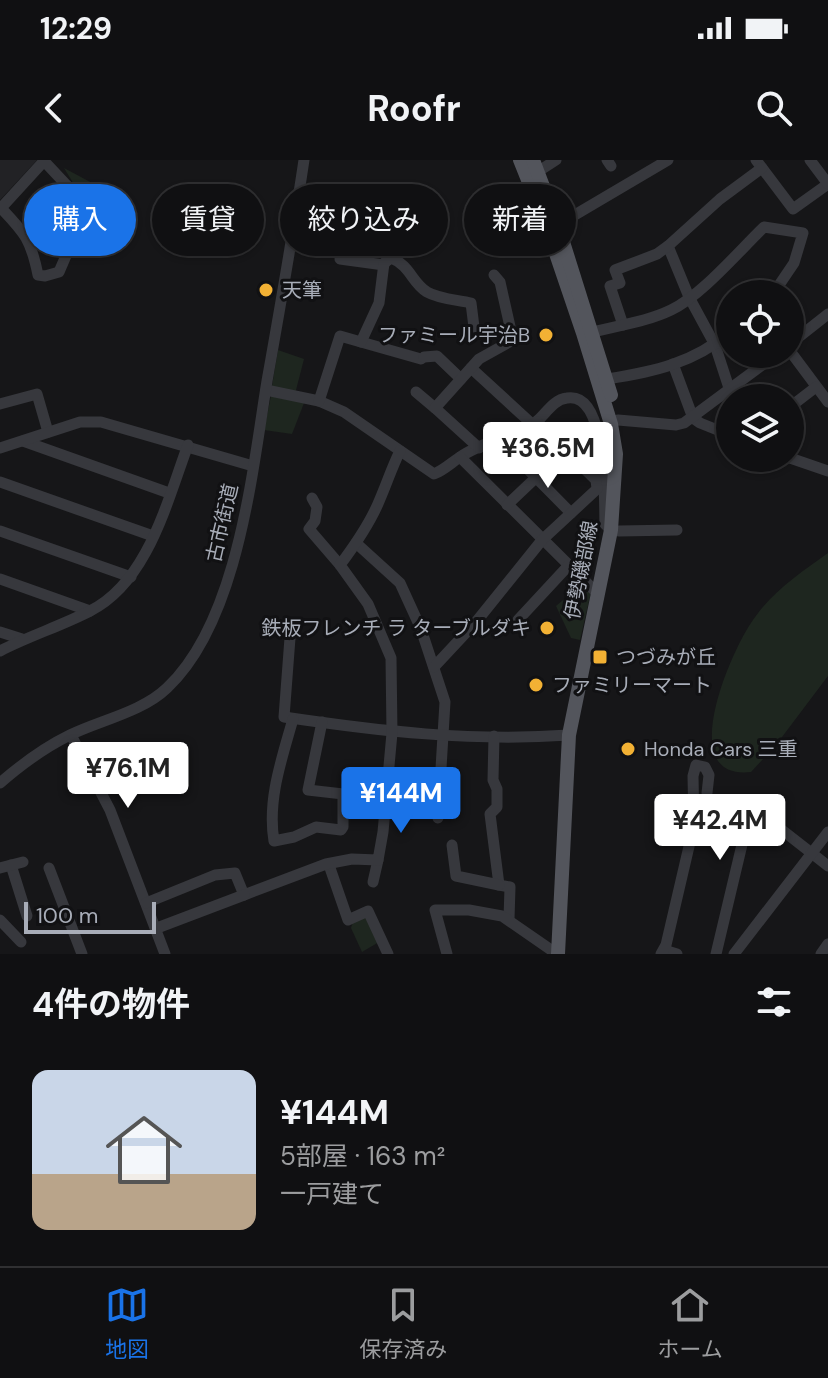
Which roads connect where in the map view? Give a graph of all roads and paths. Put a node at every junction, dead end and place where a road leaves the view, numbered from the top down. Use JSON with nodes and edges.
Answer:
{"nodes":[{"id":1,"x":44,"y":160,"type":"edge"},
{"id":2,"x":304,"y":160,"type":"edge"},
{"id":3,"x":520,"y":160,"type":"edge"},
{"id":4,"x":556,"y":160,"type":"edge"},
{"id":5,"x":668,"y":160,"type":"edge"},
{"id":6,"x":810,"y":160,"type":"edge"},
{"id":7,"x":759,"y":164,"type":"edge"},
{"id":8,"x":536,"y":166,"type":"edge"},
{"id":9,"x":532,"y":184,"type":"edge"},
{"id":10,"x":828,"y":184,"type":"edge"},
{"id":11,"x":576,"y":214,"type":"edge"},
{"id":12,"x":668,"y":246,"type":"junction"},
{"id":13,"x":561,"y":256,"type":"edge"},
{"id":14,"x":564,"y":256,"type":"edge"},
{"id":15,"x":340,"y":259,"type":"dead end"},
{"id":16,"x":384,"y":265,"type":"junction"},
{"id":17,"x":494,"y":275,"type":"dead end"},
{"id":18,"x":782,"y":280,"type":"edge"},
{"id":19,"x":689,"y":297,"type":"junction"},
{"id":20,"x":826,"y":321,"type":"edge"},
{"id":21,"x":623,"y":325,"type":"junction"},
{"id":22,"x":474,"y":327,"type":"dead end"},
{"id":23,"x":593,"y":332,"type":"junction"},
{"id":24,"x":804,"y":335,"type":"edge"},
{"id":25,"x":361,"y":342,"type":"junction"},
{"id":26,"x":715,"y":345,"type":"junction"},
{"id":27,"x":673,"y":364,"type":"junction"},
{"id":28,"x":471,"y":368,"type":"junction"},
{"id":29,"x":759,"y":368,"type":"edge"},
{"id":30,"x":802,"y":368,"type":"edge"},
{"id":31,"x":461,"y":379,"type":"junction"},
{"id":32,"x":607,"y":379,"type":"junction"},
{"id":33,"x":728,"y":384,"type":"edge"},
{"id":34,"x":739,"y":384,"type":"edge"},
{"id":35,"x":816,"y":387,"type":"junction"},
{"id":36,"x":266,"y":390,"type":"junction"},
{"id":37,"x":416,"y":392,"type":"dead end"},
{"id":38,"x":804,"y":396,"type":"edge"},
{"id":39,"x":319,"y":401,"type":"junction"},
{"id":40,"x":716,"y":401,"type":"edge"},
{"id":41,"x":828,"y":402,"type":"edge"},
{"id":42,"x":0,"y":404,"type":"edge"},
{"id":43,"x":435,"y":408,"type":"junction"},
{"id":44,"x":693,"y":418,"type":"junction"},
{"id":45,"x":618,"y":420,"type":"junction"},
{"id":46,"x":534,"y":423,"type":"junction"},
{"id":47,"x":716,"y":429,"type":"edge"},
{"id":48,"x":48,"y":432,"type":"junction"},
{"id":49,"x":498,"y":439,"type":"junction"},
{"id":50,"x":22,"y":441,"type":"junction"},
{"id":51,"x":188,"y":445,"type":"junction"},
{"id":52,"x":0,"y":448,"type":"edge"},
{"id":53,"x":479,"y":448,"type":"junction"},
{"id":54,"x":565,"y":450,"type":"junction"},
{"id":55,"x":400,"y":451,"type":"junction"},
{"id":56,"x":460,"y":457,"type":"junction"},
{"id":57,"x":804,"y":463,"type":"edge"},
{"id":58,"x":253,"y":466,"type":"junction"},
{"id":59,"x":828,"y":471,"type":"edge"},
{"id":60,"x":536,"y":478,"type":"junction"},
{"id":61,"x":0,"y":482,"type":"edge"},
{"id":62,"x":169,"y":493,"type":"junction"},
{"id":63,"x":312,"y":498,"type":"dead end"},
{"id":64,"x":507,"y":505,"type":"junction"},
{"id":65,"x":571,"y":513,"type":"junction"},
{"id":66,"x":677,"y":530,"type":"dead end"},
{"id":67,"x":0,"y":531,"type":"edge"},
{"id":68,"x":615,"y":531,"type":"junction"},
{"id":69,"x":153,"y":536,"type":"junction"},
{"id":70,"x":542,"y":540,"type":"junction"},
{"id":71,"x":356,"y":543,"type":"junction"},
{"id":72,"x":340,"y":565,"type":"junction"},
{"id":73,"x":569,"y":565,"type":"junction"},
{"id":74,"x":131,"y":577,"type":"junction"},
{"id":75,"x":0,"y":579,"type":"edge"},
{"id":76,"x":597,"y":593,"type":"junction"},
{"id":77,"x":90,"y":611,"type":"junction"},
{"id":78,"x":518,"y":620,"type":"dead end"},
{"id":79,"x":0,"y":632,"type":"edge"},
{"id":80,"x":290,"y":638,"type":"dead end"},
{"id":81,"x":22,"y":639,"type":"junction"},
{"id":82,"x":0,"y":651,"type":"edge"},
{"id":83,"x":434,"y":667,"type":"junction"},
{"id":84,"x":293,"y":719,"type":"junction"},
{"id":85,"x":322,"y":722,"type":"junction"},
{"id":86,"x":392,"y":733,"type":"junction"},
{"id":87,"x":71,"y":735,"type":"junction"},
{"id":88,"x":444,"y":735,"type":"junction"},
{"id":89,"x":569,"y":735,"type":"junction"},
{"id":90,"x":494,"y":736,"type":"junction"},
{"id":91,"x":0,"y":783,"type":"edge"},
{"id":92,"x":707,"y":793,"type":"dead end"},
{"id":93,"x":438,"y":818,"type":"dead end"},
{"id":94,"x":828,"y":832,"type":"edge"},
{"id":95,"x":452,"y":845,"type":"dead end"},
{"id":96,"x":812,"y":853,"type":"junction"},
{"id":97,"x":378,"y":860,"type":"junction"},
{"id":98,"x":12,"y":865,"type":"edge"},
{"id":99,"x":329,"y":865,"type":"junction"},
{"id":100,"x":828,"y":866,"type":"edge"},
{"id":101,"x":49,"y":868,"type":"dead end"},
{"id":102,"x":373,"y":882,"type":"dead end"},
{"id":103,"x":499,"y":885,"type":"junction"},
{"id":104,"x":244,"y":895,"type":"junction"},
{"id":105,"x":146,"y":903,"type":"junction"},
{"id":106,"x":27,"y":916,"type":"dead end"},
{"id":107,"x":509,"y":919,"type":"junction"},
{"id":108,"x":0,"y":920,"type":"edge"},
{"id":109,"x":157,"y":928,"type":"junction"},
{"id":110,"x":21,"y":942,"type":"dead end"},
{"id":111,"x":828,"y":944,"type":"edge"},
{"id":112,"x":662,"y":952,"type":"edge"},
{"id":113,"x":82,"y":954,"type":"edge"},
{"id":114,"x":165,"y":954,"type":"edge"},
{"id":115,"x":388,"y":954,"type":"edge"},
{"id":116,"x":447,"y":954,"type":"edge"},
{"id":117,"x":558,"y":954,"type":"edge"},
{"id":118,"x":567,"y":954,"type":"edge"},
{"id":119,"x":677,"y":954,"type":"edge"},
{"id":120,"x":716,"y":954,"type":"edge"},
{"id":121,"x":734,"y":954,"type":"edge"},
{"id":122,"x":821,"y":954,"type":"edge"}],
"edges":[{"from":1,"to":1,"type":"street"},
{"from":2,"to":36,"type":"street","name":"古市街道"},
{"from":3,"to":9,"type":"main road","name":"伊勢磯部線"},
{"from":4,"to":8,"type":"street"},
{"from":5,"to":11,"type":"street"},
{"from":6,"to":10,"type":"street"},
{"from":7,"to":10,"type":"street"},
{"from":7,"to":12,"type":"street"},
{"from":12,"to":19,"type":"street"},
{"from":12,"to":21,"type":"street"},
{"from":13,"to":68,"type":"main road","name":"伊勢磯部線"},
{"from":14,"to":23,"type":"main road","name":"伊勢磯部線"},
{"from":15,"to":16,"type":"street"},
{"from":16,"to":22,"type":"street"},
{"from":16,"to":25,"type":"street"},
{"from":17,"to":28,"type":"street"},
{"from":18,"to":19,"type":"street"},
{"from":19,"to":21,"type":"street"},
{"from":19,"to":26,"type":"street"},
{"from":20,"to":24,"type":"street"},
{"from":21,"to":23,"type":"street"},
{"from":23,"to":32,"type":"main road","name":"伊勢磯部線"},
{"from":25,"to":31,"type":"street"},
{"from":25,"to":39,"type":"street"},
{"from":26,"to":27,"type":"street"},
{"from":26,"to":33,"type":"street"},
{"from":27,"to":32,"type":"street"},
{"from":27,"to":44,"type":"street"},
{"from":28,"to":31,"type":"street"},
{"from":28,"to":46,"type":"street"},
{"from":29,"to":34,"type":"street"},
{"from":30,"to":35,"type":"street"},
{"from":31,"to":43,"type":"street"},
{"from":32,"to":45,"type":"main road","name":"伊勢磯部線"},
{"from":35,"to":38,"type":"street"},
{"from":35,"to":41,"type":"street"},
{"from":36,"to":39,"type":"street"},
{"from":36,"to":58,"type":"street","name":"古市街道"},
{"from":37,"to":43,"type":"street"},
{"from":39,"to":55,"type":"street"},
{"from":40,"to":44,"type":"street"},
{"from":42,"to":48,"type":"street"},
{"from":43,"to":53,"type":"street"},
{"from":44,"to":45,"type":"street"},
{"from":44,"to":47,"type":"street"},
{"from":45,"to":68,"type":"main road","name":"伊勢磯部線"},
{"from":46,"to":49,"type":"street"},
{"from":46,"to":54,"type":"street"},
{"from":46,"to":68,"type":"street"},
{"from":48,"to":50,"type":"street"},
{"from":48,"to":51,"type":"street"},
{"from":49,"to":53,"type":"street"},
{"from":49,"to":60,"type":"street"},
{"from":50,"to":52,"type":"street"},
{"from":50,"to":62,"type":"street"},
{"from":51,"to":58,"type":"street"},
{"from":51,"to":62,"type":"street"},
{"from":53,"to":56,"type":"street"},
{"from":54,"to":60,"type":"street"},
{"from":54,"to":65,"type":"street"},
{"from":55,"to":56,"type":"street"},
{"from":55,"to":71,"type":"street"},
{"from":56,"to":64,"type":"street"},
{"from":57,"to":59,"type":"street"},
{"from":58,"to":87,"type":"street","name":"古市街道"},
{"from":60,"to":64,"type":"street"},
{"from":60,"to":65,"type":"street"},
{"from":61,"to":69,"type":"street"},
{"from":62,"to":69,"type":"street"},
{"from":63,"to":72,"type":"street"},
{"from":64,"to":70,"type":"street"},
{"from":65,"to":70,"type":"street"},
{"from":66,"to":68,"type":"street"},
{"from":67,"to":74,"type":"street"},
{"from":68,"to":76,"type":"main road","name":"伊勢磯部線"},
{"from":68,"to":118,"type":"main road","name":"伊勢磯部線"},
{"from":69,"to":74,"type":"street"},
{"from":70,"to":73,"type":"street"},
{"from":70,"to":83,"type":"street"},
{"from":71,"to":72,"type":"street"},
{"from":71,"to":83,"type":"street"},
{"from":72,"to":86,"type":"street"},
{"from":73,"to":76,"type":"street"},
{"from":73,"to":78,"type":"street"},
{"from":74,"to":77,"type":"street"},
{"from":75,"to":77,"type":"street"},
{"from":76,"to":89,"type":"main road","name":"伊勢磯部線"},
{"from":77,"to":81,"type":"street"},
{"from":79,"to":81,"type":"street"},
{"from":80,"to":84,"type":"street"},
{"from":81,"to":82,"type":"street"},
{"from":83,"to":88,"type":"street"},
{"from":84,"to":85,"type":"street"},
{"from":84,"to":85,"type":"street"},
{"from":85,"to":86,"type":"street"},
{"from":86,"to":88,"type":"street"},
{"from":86,"to":97,"type":"street"},
{"from":87,"to":91,"type":"street","name":"古市街道"},
{"from":87,"to":105,"type":"street"},
{"from":88,"to":90,"type":"street"},
{"from":88,"to":93,"type":"street"},
{"from":89,"to":90,"type":"street"},
{"from":89,"to":117,"type":"main road","name":"伊勢磯部線"},
{"from":90,"to":103,"type":"street"},
{"from":92,"to":112,"type":"street"},
{"from":94,"to":96,"type":"street"},
{"from":95,"to":103,"type":"street"},
{"from":96,"to":100,"type":"street"},
{"from":96,"to":120,"type":"street"},
{"from":96,"to":121,"type":"street"},
{"from":97,"to":99,"type":"street"},
{"from":97,"to":102,"type":"street"},
{"from":98,"to":106,"type":"street"},
{"from":99,"to":104,"type":"street"},
{"from":99,"to":115,"type":"street"},
{"from":101,"to":113,"type":"street"},
{"from":103,"to":107,"type":"street"},
{"from":104,"to":105,"type":"street"},
{"from":104,"to":109,"type":"street"},
{"from":105,"to":109,"type":"street"},
{"from":107,"to":116,"type":"street"},
{"from":107,"to":117,"type":"street"},
{"from":108,"to":110,"type":"street"},
{"from":109,"to":114,"type":"street"},
{"from":111,"to":122,"type":"street"},
{"from":112,"to":119,"type":"street"}]}
